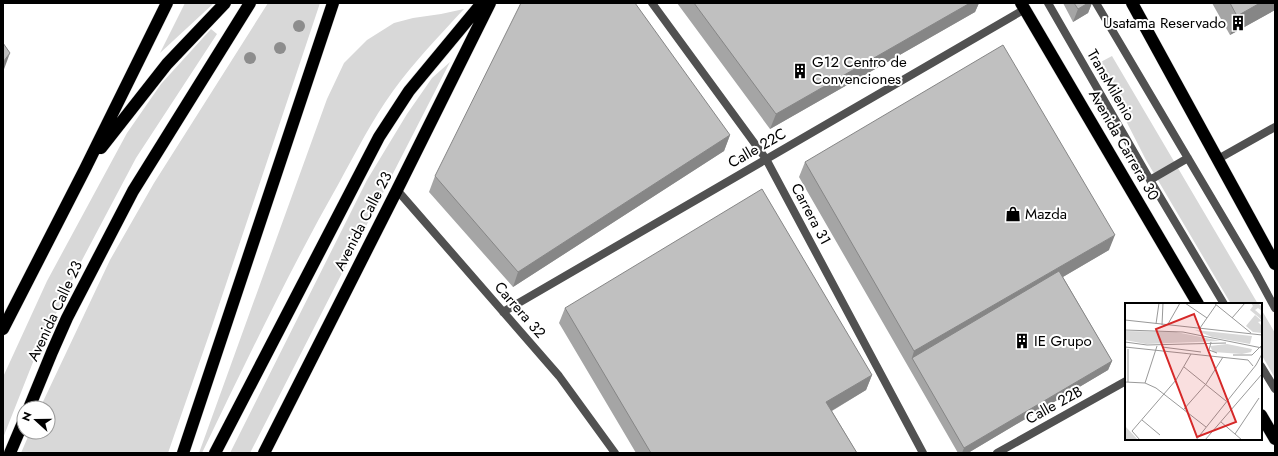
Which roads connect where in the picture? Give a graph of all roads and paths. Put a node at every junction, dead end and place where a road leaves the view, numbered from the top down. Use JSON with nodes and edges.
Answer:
{"nodes":[{"id":1,"x":167,"y":3,"type":"edge"},
{"id":2,"x":225,"y":3,"type":"edge"},
{"id":3,"x":250,"y":3,"type":"edge"},
{"id":4,"x":333,"y":3,"type":"edge"},
{"id":5,"x":482,"y":3,"type":"edge"},
{"id":6,"x":490,"y":3,"type":"edge"},
{"id":7,"x":652,"y":3,"type":"edge"},
{"id":8,"x":1048,"y":3,"type":"edge"},
{"id":9,"x":1096,"y":3,"type":"edge"},
{"id":10,"x":1132,"y":3,"type":"edge"},
{"id":11,"x":1023,"y":6,"type":"edge"},
{"id":12,"x":1275,"y":127,"type":"edge"},
{"id":13,"x":1188,"y":158,"type":"junction"},
{"id":14,"x":766,"y":159,"type":"junction"},
{"id":15,"x":1218,"y":159,"type":"junction"},
{"id":16,"x":85,"y":169,"type":"junction"},
{"id":17,"x":1150,"y":180,"type":"junction"},
{"id":18,"x":397,"y":190,"type":"junction"},
{"id":19,"x":1275,"y":264,"type":"edge"},
{"id":20,"x":1197,"y":303,"type":"edge"},
{"id":21,"x":1223,"y":303,"type":"edge"},
{"id":22,"x":1275,"y":308,"type":"edge"},
{"id":23,"x":503,"y":312,"type":"junction"},
{"id":24,"x":3,"y":327,"type":"edge"},
{"id":25,"x":1262,"y":368,"type":"edge"},
{"id":26,"x":1125,"y":382,"type":"edge"},
{"id":27,"x":1275,"y":389,"type":"edge"},
{"id":28,"x":32,"y":400,"type":"edge"},
{"id":29,"x":1262,"y":417,"type":"edge"},
{"id":30,"x":16,"y":439,"type":"edge"},
{"id":31,"x":1275,"y":439,"type":"edge"},
{"id":32,"x":10,"y":453,"type":"edge"},
{"id":33,"x":183,"y":453,"type":"edge"},
{"id":34,"x":215,"y":453,"type":"edge"},
{"id":35,"x":264,"y":453,"type":"edge"},
{"id":36,"x":615,"y":453,"type":"edge"},
{"id":37,"x":922,"y":453,"type":"edge"},
{"id":38,"x":996,"y":453,"type":"edge"}],
"edges":[{"from":1,"to":16,"type":"highway"},
{"from":2,"to":16,"type":"highway"},
{"from":3,"to":28,"type":"highway","name":"Avenida Calle 23"},
{"from":4,"to":33,"type":"highway"},
{"from":5,"to":34,"type":"highway"},
{"from":6,"to":18,"type":"highway","name":"Avenida Calle 23"},
{"from":7,"to":14,"type":"street","name":"Carrera 31"},
{"from":8,"to":17,"type":"street","name":"TransMilenio"},
{"from":9,"to":13,"type":"street","name":"TransMilenio"},
{"from":10,"to":15,"type":"highway"},
{"from":11,"to":14,"type":"street","name":"Calle 22C"},
{"from":11,"to":20,"type":"highway","name":"Avenida Carrera 30"},
{"from":12,"to":15,"type":"street"},
{"from":13,"to":17,"type":"street"},
{"from":13,"to":22,"type":"street","name":"TransMilenio"},
{"from":14,"to":23,"type":"street","name":"Calle 22C"},
{"from":14,"to":37,"type":"street","name":"Carrera 31"},
{"from":15,"to":19,"type":"highway"},
{"from":16,"to":24,"type":"highway"},
{"from":17,"to":21,"type":"street","name":"TransMilenio"},
{"from":18,"to":23,"type":"street","name":"Carrera 32"},
{"from":18,"to":35,"type":"highway","name":"Avenida Calle 23"},
{"from":23,"to":36,"type":"street","name":"Carrera 32"},
{"from":25,"to":27,"type":"street"},
{"from":26,"to":38,"type":"street","name":"Calle 22B"},
{"from":29,"to":31,"type":"highway"},
{"from":30,"to":32,"type":"highway"}]}
